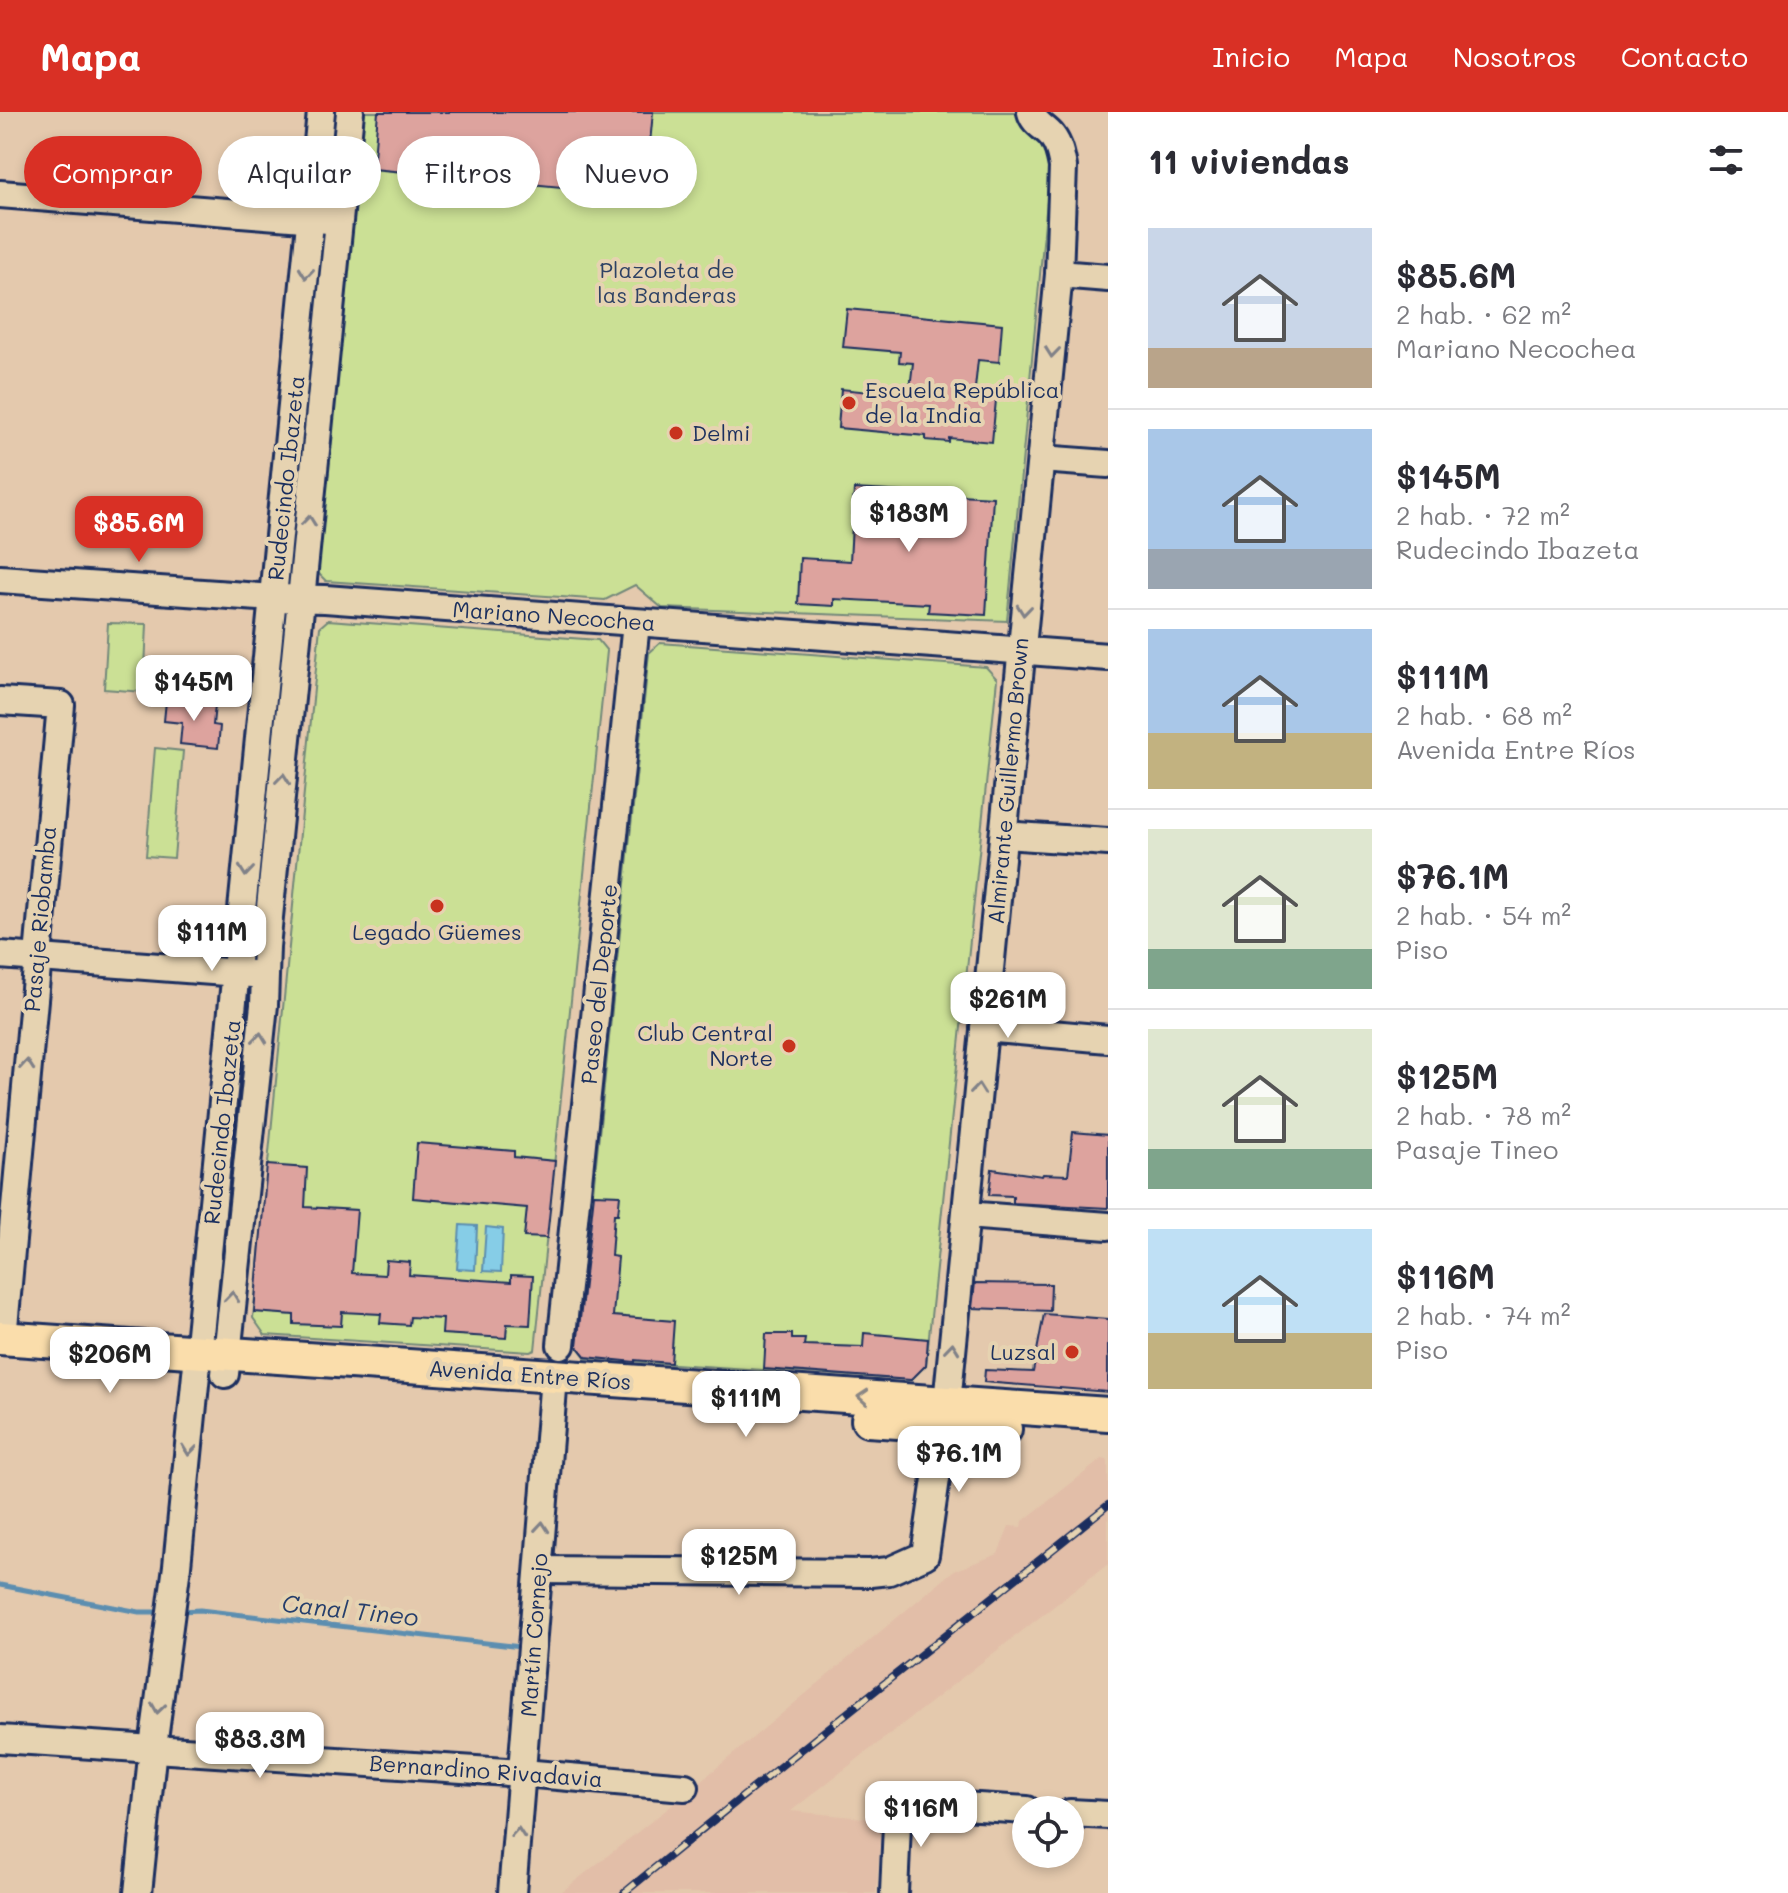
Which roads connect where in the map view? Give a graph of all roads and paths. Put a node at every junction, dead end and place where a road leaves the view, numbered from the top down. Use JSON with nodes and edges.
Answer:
{"nodes":[{"id":1,"x":321,"y":112,"type":"edge"},
{"id":2,"x":350,"y":112,"type":"edge"},
{"id":3,"x":1031,"y":112,"type":"edge"},
{"id":4,"x":0,"y":194,"type":"edge"},
{"id":5,"x":311,"y":218,"type":"junction"},
{"id":6,"x":341,"y":221,"type":"junction"},
{"id":7,"x":1059,"y":274,"type":"junction"},
{"id":8,"x":1108,"y":278,"type":"edge"},
{"id":9,"x":1041,"y":459,"type":"junction"},
{"id":10,"x":1108,"y":464,"type":"edge"},
{"id":11,"x":0,"y":579,"type":"edge"},
{"id":12,"x":274,"y":598,"type":"junction"},
{"id":13,"x":302,"y":598,"type":"junction"},
{"id":14,"x":636,"y":623,"type":"junction"},
{"id":15,"x":1020,"y":649,"type":"junction"},
{"id":16,"x":1108,"y":657,"type":"edge"},
{"id":17,"x":0,"y":701,"type":"edge"},
{"id":18,"x":1004,"y":835,"type":"junction"},
{"id":19,"x":1108,"y":842,"type":"edge"},
{"id":20,"x":0,"y":955,"type":"edge"},
{"id":21,"x":36,"y":957,"type":"junction"},
{"id":22,"x":237,"y":973,"type":"junction"},
{"id":23,"x":266,"y":975,"type":"junction"},
{"id":24,"x":984,"y":1028,"type":"junction"},
{"id":25,"x":1108,"y":1039,"type":"edge"},
{"id":26,"x":966,"y":1215,"type":"junction"},
{"id":27,"x":1108,"y":1226,"type":"edge"},
{"id":28,"x":1,"y":1345,"type":"edge"},
{"id":29,"x":561,"y":1345,"type":"junction"},
{"id":30,"x":212,"y":1364,"type":"junction"},
{"id":31,"x":556,"y":1382,"type":"junction"},
{"id":32,"x":945,"y":1414,"type":"junction"},
{"id":33,"x":1108,"y":1414,"type":"edge"},
{"id":34,"x":1108,"y":1435,"type":"edge"},
{"id":35,"x":539,"y":1570,"type":"junction"},
{"id":36,"x":0,"y":1739,"type":"edge"},
{"id":37,"x":153,"y":1747,"type":"junction"},
{"id":38,"x":523,"y":1773,"type":"junction"},
{"id":39,"x":685,"y":1787,"type":"dead end"},
{"id":40,"x":1012,"y":1809,"type":"edge"},
{"id":41,"x":1084,"y":1814,"type":"edge"},
{"id":42,"x":1108,"y":1815,"type":"edge"},
{"id":43,"x":138,"y":1893,"type":"edge"},
{"id":44,"x":512,"y":1893,"type":"edge"},
{"id":45,"x":894,"y":1893,"type":"edge"}],
"edges":[{"from":1,"to":5,"type":"street","name":"Rudecindo Ibazeta"},
{"from":2,"to":6,"type":"street","name":"Rudecindo Ibazeta"},
{"from":3,"to":7,"type":"street","name":"Almirante Guillermo Brown"},
{"from":4,"to":5,"type":"street"},
{"from":5,"to":6,"type":"street"},
{"from":5,"to":12,"type":"street","name":"Rudecindo Ibazeta","one_way":true},
{"from":13,"to":6,"type":"street","name":"Rudecindo Ibazeta","one_way":true},
{"from":7,"to":8,"type":"street"},
{"from":7,"to":9,"type":"street","name":"Almirante Guillermo Brown","one_way":true},
{"from":9,"to":10,"type":"street"},
{"from":9,"to":15,"type":"street","name":"Almirante Guillermo Brown","one_way":true},
{"from":11,"to":12,"type":"street","name":"Mariano Necochea"},
{"from":12,"to":13,"type":"street","name":"Mariano Necochea"},
{"from":12,"to":22,"type":"street","name":"Rudecindo Ibazeta","one_way":true},
{"from":13,"to":14,"type":"street","name":"Mariano Necochea"},
{"from":23,"to":13,"type":"street","name":"Rudecindo Ibazeta","one_way":true},
{"from":14,"to":15,"type":"street","name":"Mariano Necochea"},
{"from":14,"to":29,"type":"street","name":"Paseo del Deporte"},
{"from":15,"to":16,"type":"street","name":"Mariano Necochea"},
{"from":15,"to":18,"type":"street","name":"Almirante Guillermo Brown"},
{"from":17,"to":21,"type":"street","name":"Pasaje Riobamba"},
{"from":18,"to":19,"type":"street"},
{"from":18,"to":24,"type":"street","name":"Almirante Guillermo Brown"},
{"from":20,"to":21,"type":"street"},
{"from":21,"to":22,"type":"street"},
{"from":28,"to":21,"type":"street","name":"Pasaje Riobamba","one_way":true},
{"from":22,"to":23,"type":"street"},
{"from":22,"to":30,"type":"street","name":"Rudecindo Ibazeta"},
{"from":30,"to":23,"type":"street","name":"Rudecindo Ibazeta","one_way":true},
{"from":24,"to":25,"type":"street"},
{"from":26,"to":24,"type":"street","name":"Almirante Guillermo Brown","one_way":true},
{"from":26,"to":27,"type":"street"},
{"from":32,"to":26,"type":"street","name":"Almirante Guillermo Brown","one_way":true},
{"from":28,"to":30,"type":"main road","name":"Avenida Entre Ríos"},
{"from":29,"to":31,"type":"street"},
{"from":29,"to":31,"type":"street"},
{"from":30,"to":31,"type":"main road","name":"Avenida Entre Ríos"},
{"from":30,"to":37,"type":"street","name":"Rudecindo Ibazeta","one_way":true},
{"from":31,"to":32,"type":"main road","name":"Avenida Entre Ríos"},
{"from":35,"to":31,"type":"street","name":"Martín Cornejo","one_way":true},
{"from":32,"to":33,"type":"main road","name":"Avenida Entre Ríos"},
{"from":32,"to":34,"type":"main road","name":"Avenida Entre Ríos"},
{"from":32,"to":35,"type":"street","name":"Almirante Guillermo Brown"},
{"from":35,"to":38,"type":"street","name":"Martín Cornejo"},
{"from":36,"to":37,"type":"street","name":"Bernardino Rivadavia"},
{"from":37,"to":38,"type":"street","name":"Bernardino Rivadavia"},
{"from":37,"to":43,"type":"street","name":"Rudecindo Ibazeta"},
{"from":38,"to":39,"type":"street","name":"Bernardino Rivadavia"},
{"from":44,"to":38,"type":"street","name":"Martín Cornejo","one_way":true},
{"from":40,"to":45,"type":"street"},
{"from":41,"to":42,"type":"street"}]}
